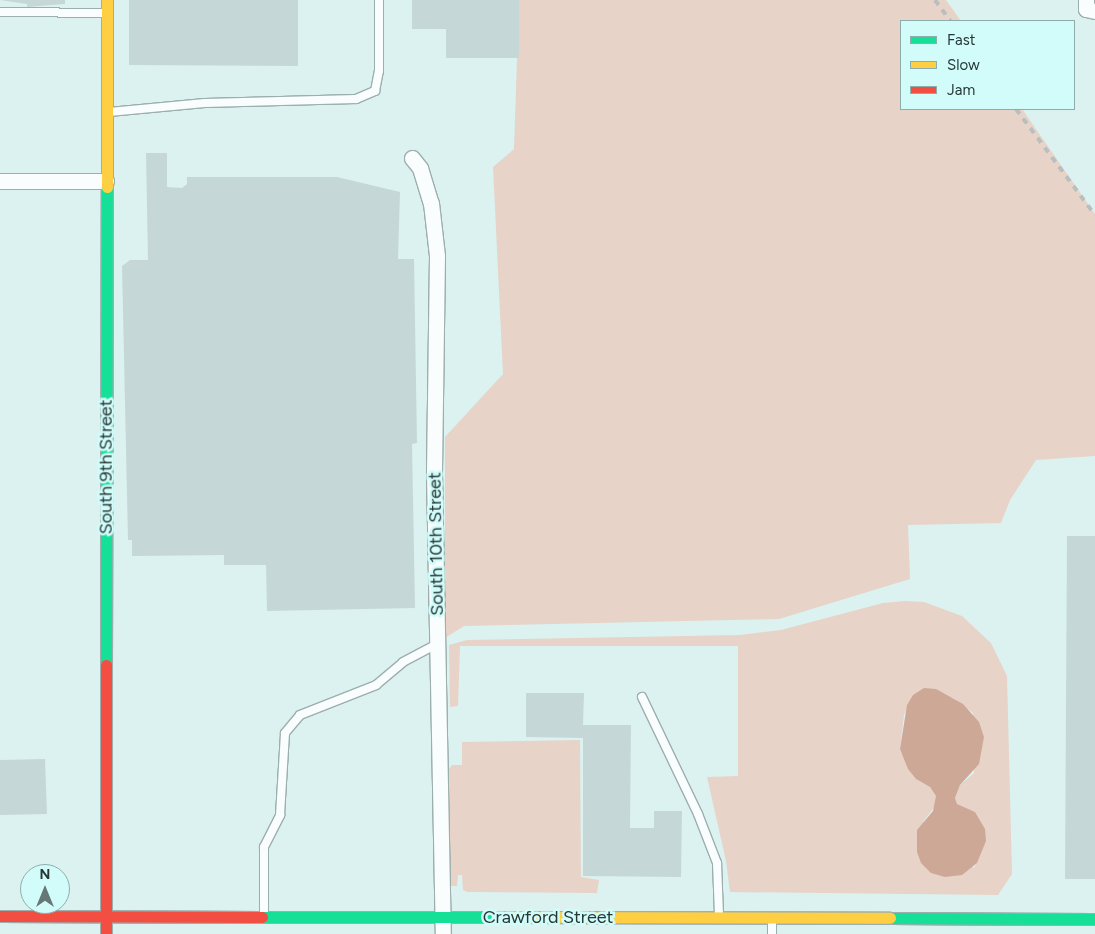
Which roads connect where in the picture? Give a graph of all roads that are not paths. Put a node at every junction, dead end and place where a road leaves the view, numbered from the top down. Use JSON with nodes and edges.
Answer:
{"nodes":[{"id":1,"x":107,"y":0,"type":"edge"},
{"id":2,"x":379,"y":0,"type":"edge"},
{"id":3,"x":0,"y":12,"type":"edge"},
{"id":4,"x":107,"y":12,"type":"junction"},
{"id":5,"x":106,"y":112,"type":"junction"},
{"id":6,"x":412,"y":158,"type":"dead end"},
{"id":7,"x":0,"y":181,"type":"edge"},
{"id":8,"x":106,"y":181,"type":"junction"},
{"id":9,"x":438,"y":644,"type":"junction"},
{"id":10,"x":642,"y":697,"type":"dead end"},
{"id":11,"x":0,"y":916,"type":"edge"},
{"id":12,"x":106,"y":916,"type":"junction"},
{"id":13,"x":264,"y":916,"type":"junction"},
{"id":14,"x":443,"y":916,"type":"junction"},
{"id":15,"x":719,"y":918,"type":"junction"},
{"id":16,"x":772,"y":918,"type":"junction"},
{"id":17,"x":1095,"y":919,"type":"edge"},
{"id":18,"x":106,"y":934,"type":"edge"},
{"id":19,"x":442,"y":934,"type":"edge"},
{"id":20,"x":772,"y":934,"type":"edge"}],
"edges":[{"from":1,"to":4,"type":"street","name":"South 9th Street"},
{"from":2,"to":5,"type":"lane"},
{"from":3,"to":4,"type":"lane"},
{"from":4,"to":5,"type":"street","name":"South 9th Street"},
{"from":5,"to":8,"type":"street","name":"South 9th Street"},
{"from":6,"to":9,"type":"street","name":"South 10th Street"},
{"from":7,"to":8,"type":"street"},
{"from":8,"to":12,"type":"street","name":"South 9th Street"},
{"from":9,"to":13,"type":"lane"},
{"from":9,"to":14,"type":"street","name":"South 10th Street"},
{"from":10,"to":15,"type":"lane"},
{"from":11,"to":12,"type":"street","name":"Crawford Street"},
{"from":12,"to":13,"type":"street","name":"Crawford Street"},
{"from":12,"to":18,"type":"street","name":"South 9th Street"},
{"from":13,"to":14,"type":"street","name":"Crawford Street"},
{"from":14,"to":15,"type":"street","name":"Crawford Street"},
{"from":14,"to":19,"type":"street","name":"South 10th Street"},
{"from":15,"to":16,"type":"street","name":"Crawford Street"},
{"from":16,"to":17,"type":"street","name":"Crawford Street"},
{"from":16,"to":20,"type":"lane"}]}
